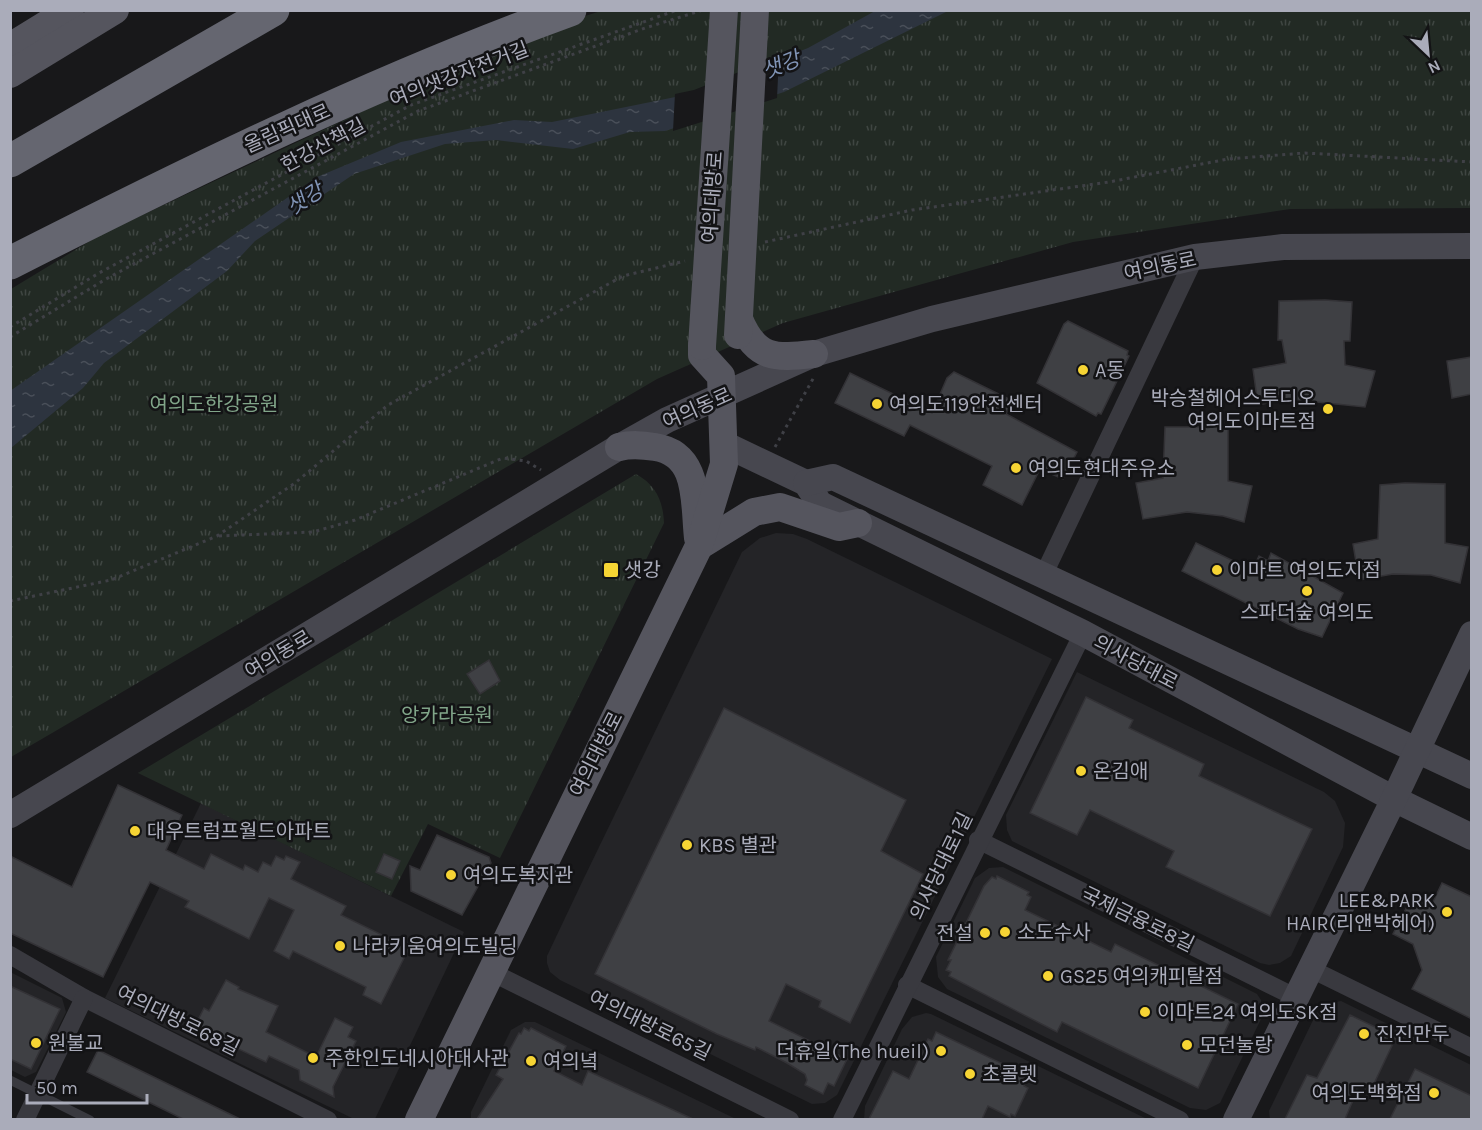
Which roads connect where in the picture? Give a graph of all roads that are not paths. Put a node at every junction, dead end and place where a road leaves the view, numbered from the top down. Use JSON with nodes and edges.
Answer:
{"nodes":[{"id":1,"x":70,"y":10,"type":"edge"},
{"id":2,"x":115,"y":10,"type":"edge"},
{"id":3,"x":273,"y":10,"type":"edge"},
{"id":4,"x":570,"y":10,"type":"edge"},
{"id":5,"x":724,"y":10,"type":"edge"},
{"id":6,"x":755,"y":10,"type":"edge"},
{"id":7,"x":10,"y":47,"type":"edge"},
{"id":8,"x":10,"y":74,"type":"edge"},
{"id":9,"x":10,"y":160,"type":"edge"},
{"id":10,"x":1472,"y":246,"type":"edge"},
{"id":11,"x":1195,"y":257,"type":"junction"},
{"id":12,"x":10,"y":263,"type":"edge"},
{"id":13,"x":741,"y":329,"type":"junction"},
{"id":14,"x":816,"y":362,"type":"junction"},
{"id":15,"x":722,"y":386,"type":"junction"},
{"id":16,"x":724,"y":444,"type":"junction"},
{"id":17,"x":619,"y":447,"type":"junction"},
{"id":18,"x":806,"y":483,"type":"junction"},
{"id":19,"x":858,"y":523,"type":"junction"},
{"id":20,"x":699,"y":546,"type":"junction"},
{"id":21,"x":1044,"y":574,"type":"junction"},
{"id":22,"x":1083,"y":633,"type":"junction"},
{"id":23,"x":1472,"y":634,"type":"edge"},
{"id":24,"x":1416,"y":750,"type":"junction"},
{"id":25,"x":1472,"y":776,"type":"edge"},
{"id":26,"x":1394,"y":799,"type":"junction"},
{"id":27,"x":10,"y":815,"type":"edge"},
{"id":28,"x":1472,"y":837,"type":"edge"},
{"id":29,"x":978,"y":840,"type":"junction"},
{"id":30,"x":10,"y":955,"type":"edge"},
{"id":31,"x":1311,"y":969,"type":"junction"},
{"id":32,"x":490,"y":972,"type":"junction"},
{"id":33,"x":907,"y":985,"type":"junction"},
{"id":34,"x":84,"y":998,"type":"junction"},
{"id":35,"x":1297,"y":998,"type":"junction"},
{"id":36,"x":1472,"y":1048,"type":"edge"},
{"id":37,"x":10,"y":1080,"type":"edge"},
{"id":38,"x":36,"y":1093,"type":"junction"},
{"id":39,"x":25,"y":1119,"type":"edge"},
{"id":40,"x":90,"y":1119,"type":"edge"},
{"id":41,"x":328,"y":1119,"type":"edge"},
{"id":42,"x":419,"y":1119,"type":"edge"},
{"id":43,"x":790,"y":1119,"type":"edge"},
{"id":44,"x":842,"y":1119,"type":"edge"},
{"id":45,"x":1180,"y":1119,"type":"edge"},
{"id":46,"x":1236,"y":1119,"type":"edge"}],
"edges":[{"from":1,"to":7,"type":"main road"},
{"from":2,"to":8,"type":"main road"},
{"from":3,"to":9,"type":"highway"},
{"from":4,"to":12,"type":"highway","name":"올림픽대로"},
{"from":5,"to":15,"type":"main road","name":"여의대방로","bridge":true},
{"from":6,"to":13,"type":"main road","name":"여의대방로","bridge":true},
{"from":10,"to":11,"type":"main road","name":"여의동로"},
{"from":11,"to":14,"type":"main road","name":"여의동로"},
{"from":11,"to":21,"type":"street"},
{"from":13,"to":14,"type":"main road"},
{"from":13,"to":15,"type":"main road","name":"여의대방로"},
{"from":14,"to":15,"type":"main road","name":"여의동로"},
{"from":15,"to":16,"type":"main road","name":"여의대방로"},
{"from":15,"to":17,"type":"main road","name":"여의동로"},
{"from":16,"to":18,"type":"main road","name":"의사당대로"},
{"from":16,"to":20,"type":"main road","name":"여의대방로"},
{"from":17,"to":20,"type":"main road"},
{"from":17,"to":27,"type":"main road","name":"여의동로"},
{"from":18,"to":19,"type":"main road","name":"의사당대로"},
{"from":18,"to":21,"type":"main road","name":"의사당대로"},
{"from":19,"to":20,"type":"main road"},
{"from":19,"to":22,"type":"main road","name":"의사당대로"},
{"from":20,"to":32,"type":"main road","name":"여의대방로"},
{"from":21,"to":24,"type":"main road","name":"의사당대로"},
{"from":22,"to":26,"type":"main road","name":"의사당대로"},
{"from":22,"to":29,"type":"street","name":"의사당대로1길"},
{"from":23,"to":24,"type":"main road"},
{"from":24,"to":25,"type":"main road","name":"의사당대로"},
{"from":24,"to":26,"type":"main road"},
{"from":26,"to":28,"type":"main road","name":"의사당대로"},
{"from":26,"to":31,"type":"main road"},
{"from":29,"to":33,"type":"street","name":"의사당대로1길"},
{"from":29,"to":35,"type":"street","name":"국제금융로8길"},
{"from":30,"to":34,"type":"street","name":"여의대방로68길"},
{"from":31,"to":35,"type":"main road"},
{"from":31,"to":36,"type":"street"},
{"from":32,"to":42,"type":"main road","name":"여의대방로"},
{"from":32,"to":43,"type":"street","name":"여의대방로65길"},
{"from":33,"to":44,"type":"street","name":"의사당대로1길"},
{"from":33,"to":45,"type":"street"},
{"from":34,"to":38,"type":"street"},
{"from":34,"to":41,"type":"street","name":"여의대방로68길"},
{"from":35,"to":46,"type":"main road"},
{"from":37,"to":38,"type":"lane"},
{"from":38,"to":39,"type":"street"},
{"from":38,"to":40,"type":"lane"}]}
